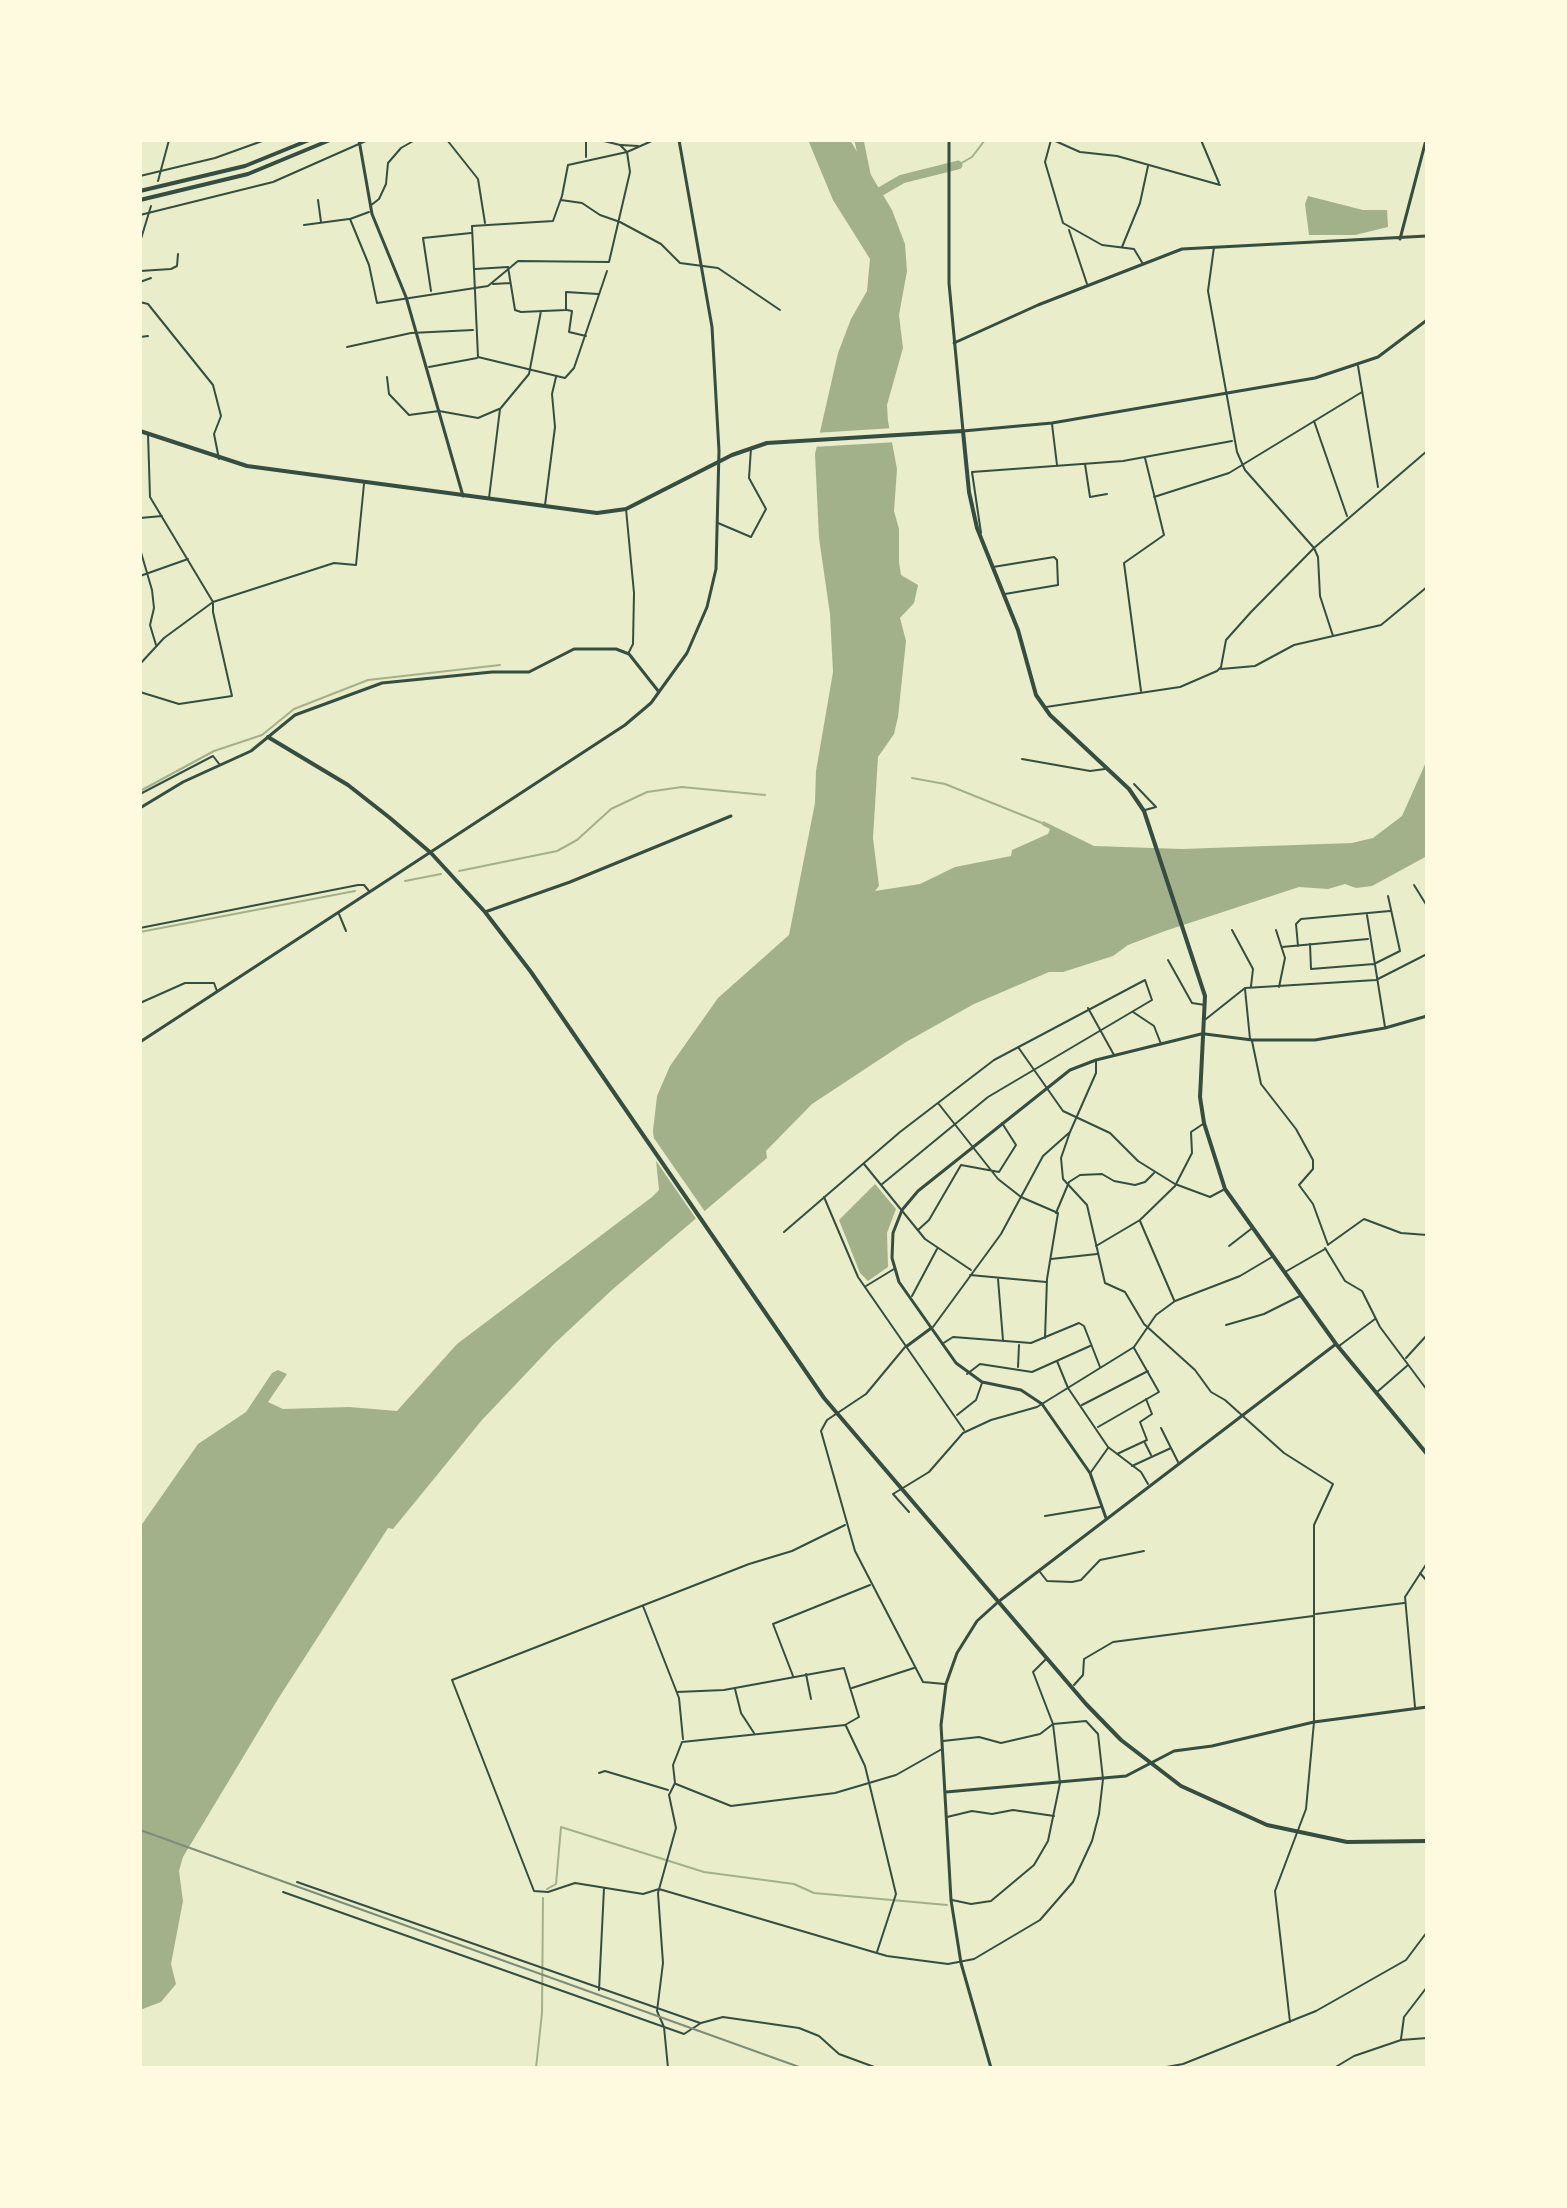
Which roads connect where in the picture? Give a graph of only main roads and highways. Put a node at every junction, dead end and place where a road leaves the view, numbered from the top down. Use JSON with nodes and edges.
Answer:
{"nodes":[{"id":1,"x":309,"y":140,"type":"edge"},
{"id":2,"x":330,"y":140,"type":"edge"},
{"id":3,"x":140,"y":191,"type":"edge"},
{"id":4,"x":140,"y":200,"type":"edge"},
{"id":5,"x":140,"y":431,"type":"edge"},
{"id":6,"x":268,"y":737,"type":"road end"},
{"id":7,"x":1427,"y":1454,"type":"edge"},
{"id":8,"x":1427,"y":1841,"type":"edge"}],
"edges":[{"from":1,"to":3,"type":"main road"},
{"from":2,"to":4,"type":"main road"},
{"from":5,"to":7,"type":"main road"},
{"from":6,"to":8,"type":"main road"}]}
